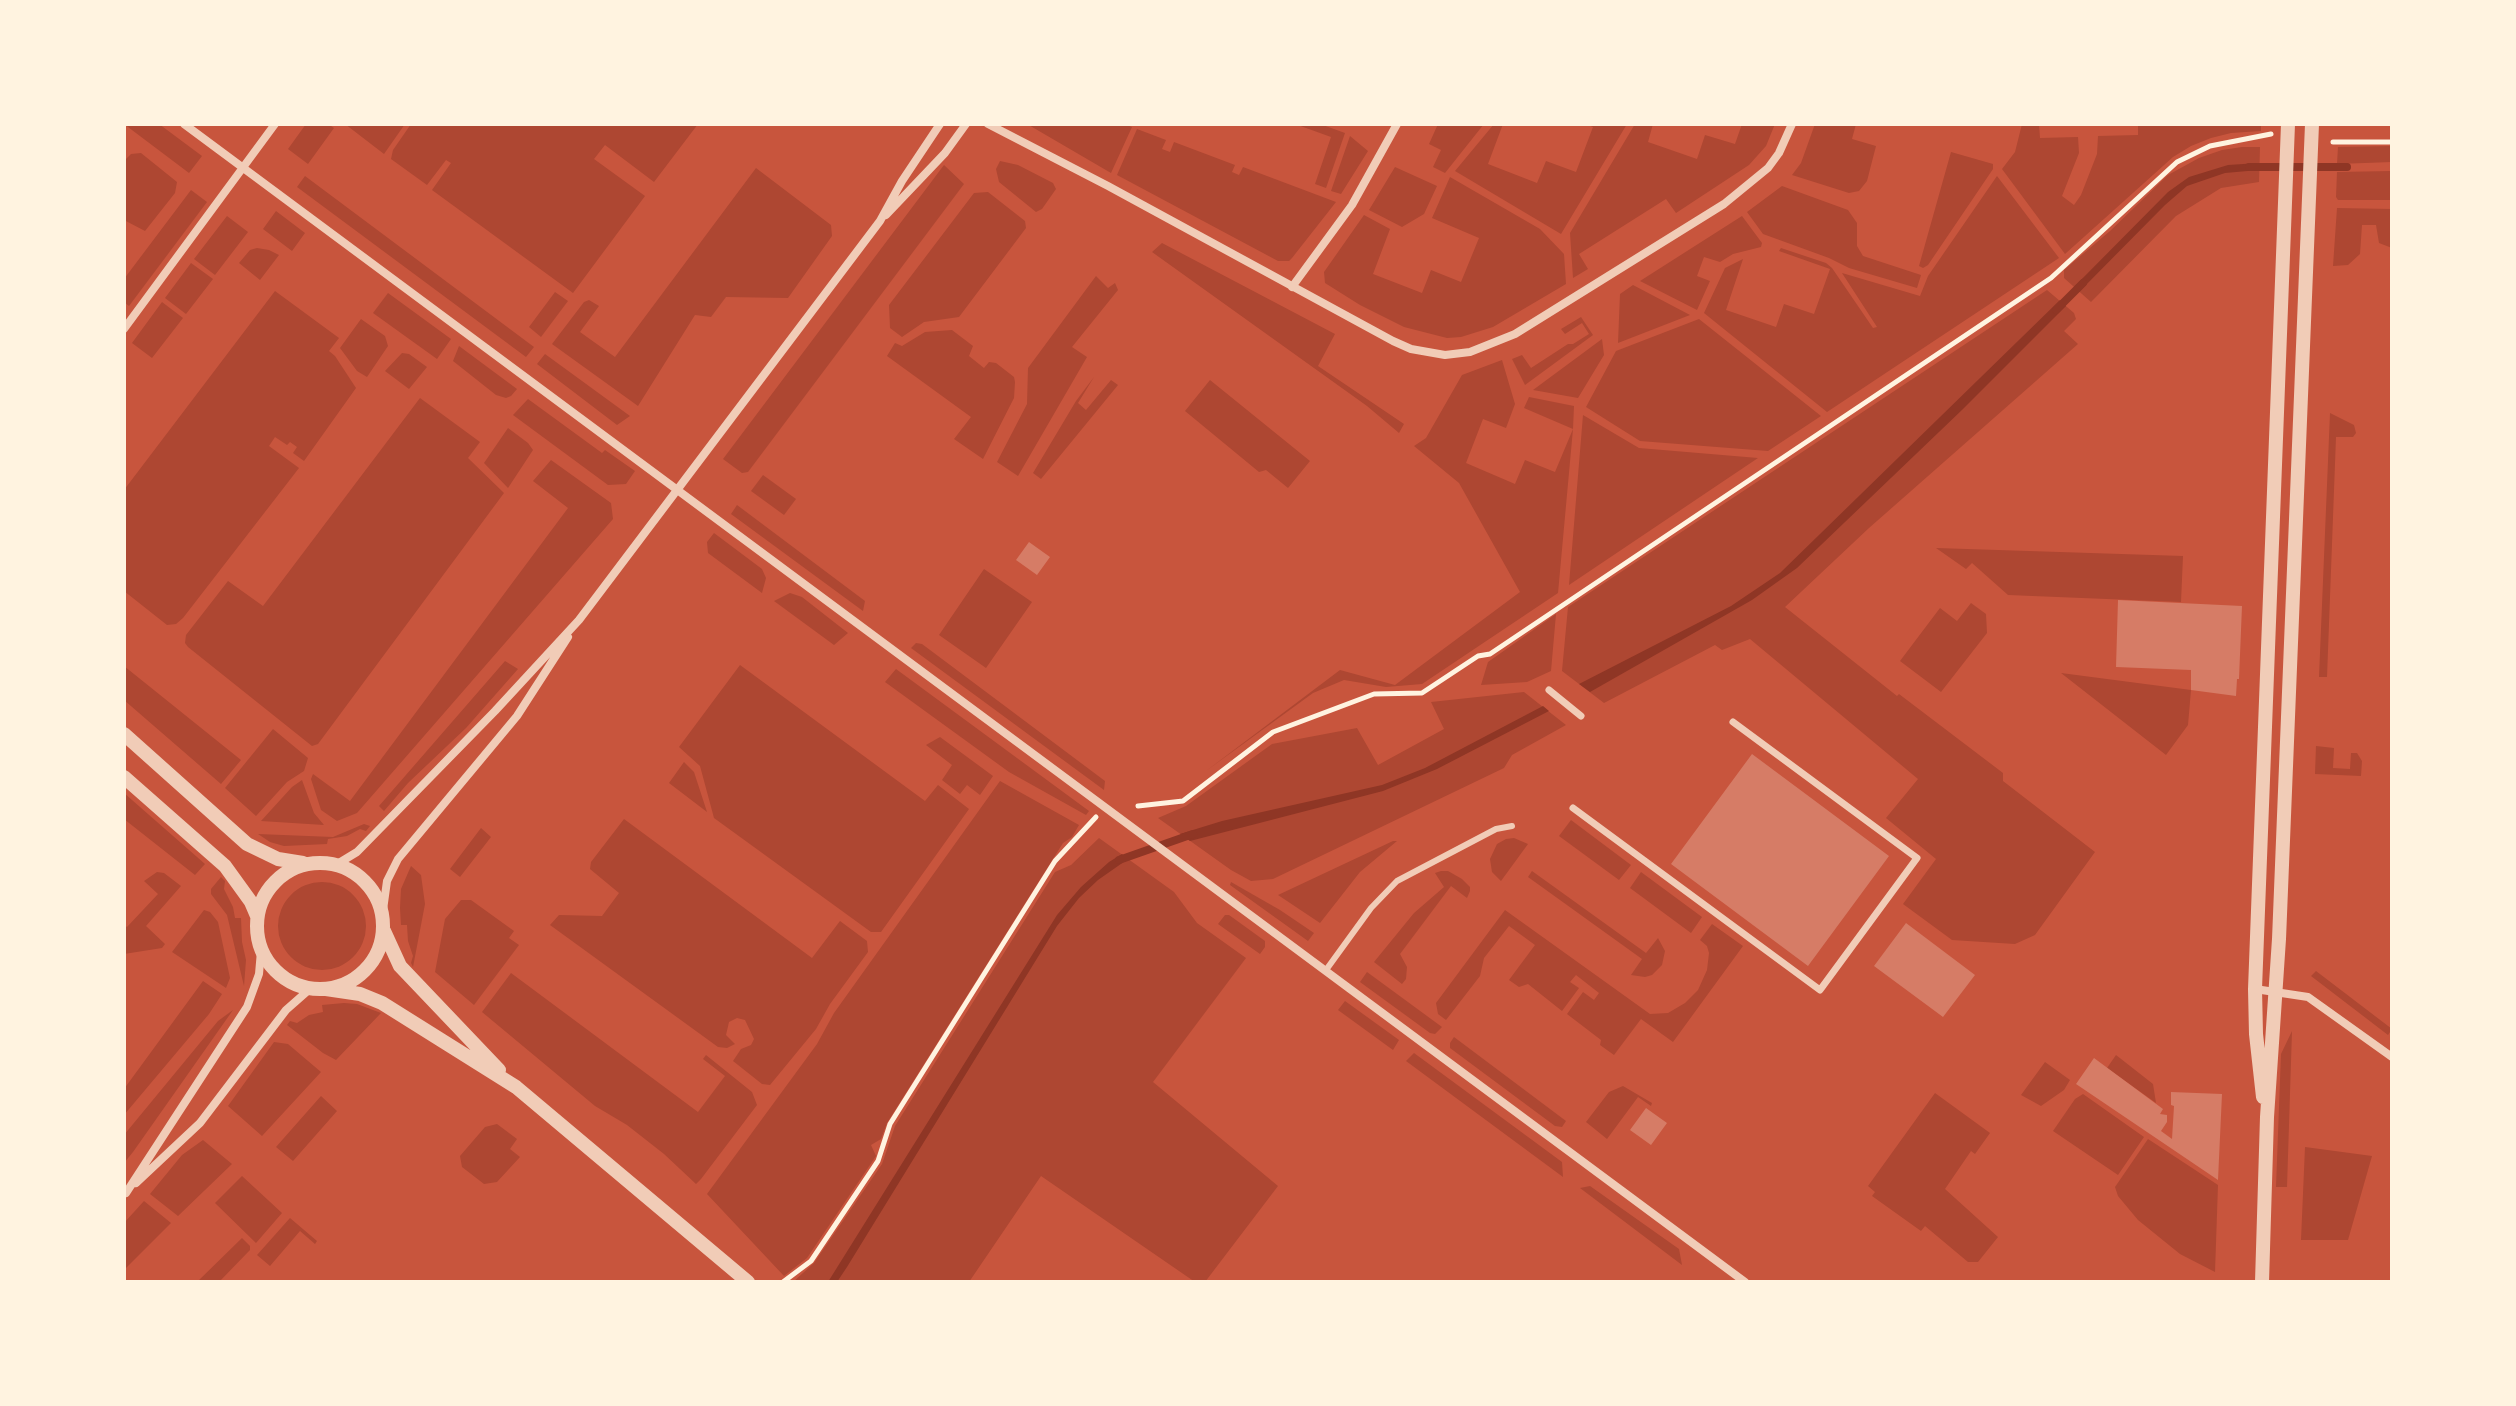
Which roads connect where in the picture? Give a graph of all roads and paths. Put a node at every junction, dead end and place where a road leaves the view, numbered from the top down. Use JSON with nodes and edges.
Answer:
{"nodes":[{"id":1,"x":184,"y":124,"type":"edge"},
{"id":2,"x":275,"y":124,"type":"edge"},
{"id":3,"x":940,"y":124,"type":"edge"},
{"id":4,"x":966,"y":124,"type":"edge"},
{"id":5,"x":988,"y":124,"type":"edge"},
{"id":6,"x":1397,"y":124,"type":"edge"},
{"id":7,"x":1792,"y":124,"type":"edge"},
{"id":8,"x":2288,"y":124,"type":"edge"},
{"id":9,"x":2312,"y":124,"type":"edge"},
{"id":10,"x":2271,"y":133,"type":"dead end"},
{"id":11,"x":2333,"y":142,"type":"dead end"},
{"id":12,"x":2392,"y":142,"type":"edge"},
{"id":13,"x":243,"y":169,"type":"junction"},
{"id":14,"x":880,"y":221,"type":"junction"},
{"id":15,"x":1292,"y":287,"type":"junction"},
{"id":16,"x":124,"y":329,"type":"edge"},
{"id":17,"x":677,"y":490,"type":"junction"},
{"id":18,"x":579,"y":620,"type":"junction"},
{"id":19,"x":1549,"y":690,"type":"dead end"},
{"id":20,"x":1581,"y":716,"type":"dead end"},
{"id":21,"x":1733,"y":722,"type":"dead end"},
{"id":22,"x":124,"y":734,"type":"edge"},
{"id":23,"x":124,"y":777,"type":"edge"},
{"id":24,"x":1138,"y":806,"type":"dead end"},
{"id":25,"x":1103,"y":807,"type":"junction"},
{"id":26,"x":1573,"y":808,"type":"dead end"},
{"id":27,"x":1512,"y":826,"type":"dead end"},
{"id":28,"x":311,"y":864,"type":"junction"},
{"id":29,"x":334,"y":866,"type":"junction"},
{"id":30,"x":383,"y":910,"type":"junction"},
{"id":31,"x":257,"y":916,"type":"junction"},
{"id":32,"x":383,"y":929,"type":"junction"},
{"id":33,"x":261,"y":951,"type":"junction"},
{"id":34,"x":1326,"y":970,"type":"junction"},
{"id":35,"x":319,"y":988,"type":"junction"},
{"id":36,"x":2255,"y":989,"type":"junction"},
{"id":37,"x":2277,"y":991,"type":"junction"},
{"id":38,"x":2392,"y":1057,"type":"edge"},
{"id":39,"x":516,"y":1087,"type":"junction"},
{"id":40,"x":2267,"y":1117,"type":"junction"},
{"id":41,"x":125,"y":1194,"type":"edge"},
{"id":42,"x":2261,"y":1252,"type":"junction"},
{"id":43,"x":748,"y":1282,"type":"edge"},
{"id":44,"x":783,"y":1282,"type":"edge"},
{"id":45,"x":1745,"y":1282,"type":"edge"},
{"id":46,"x":2255,"y":1282,"type":"edge"},
{"id":47,"x":2262,"y":1282,"type":"edge"}],
"edges":[{"from":1,"to":13,"type":"street"},
{"from":2,"to":13,"type":"street"},
{"from":3,"to":14,"type":"street"},
{"from":4,"to":14,"type":"street"},
{"from":5,"to":15,"type":"street"},
{"from":6,"to":15,"type":"street"},
{"from":7,"to":15,"type":"street"},
{"from":8,"to":36,"type":"street"},
{"from":9,"to":37,"type":"street"},
{"from":10,"to":24,"type":"path"},
{"from":11,"to":12,"type":"path"},
{"from":13,"to":16,"type":"street"},
{"from":13,"to":17,"type":"street"},
{"from":14,"to":17,"type":"street"},
{"from":17,"to":18,"type":"street"},
{"from":17,"to":25,"type":"street"},
{"from":18,"to":29,"type":"street"},
{"from":18,"to":30,"type":"street"},
{"from":19,"to":20,"type":"street"},
{"from":21,"to":26,"type":"street"},
{"from":22,"to":28,"type":"street"},
{"from":23,"to":31,"type":"street"},
{"from":25,"to":34,"type":"street"},
{"from":25,"to":44,"type":"path"},
{"from":27,"to":34,"type":"lane"},
{"from":28,"to":29,"type":"street"},
{"from":28,"to":31,"type":"street"},
{"from":29,"to":30,"type":"street"},
{"from":30,"to":32,"type":"street"},
{"from":31,"to":33,"type":"street"},
{"from":32,"to":35,"type":"street"},
{"from":32,"to":39,"type":"street"},
{"from":33,"to":35,"type":"street"},
{"from":33,"to":41,"type":"street"},
{"from":34,"to":45,"type":"street"},
{"from":35,"to":39,"type":"street"},
{"from":35,"to":41,"type":"street"},
{"from":36,"to":37,"type":"street"},
{"from":36,"to":40,"type":"street"},
{"from":37,"to":38,"type":"street"},
{"from":37,"to":40,"type":"street"},
{"from":39,"to":43,"type":"street"},
{"from":40,"to":42,"type":"street"},
{"from":42,"to":46,"type":"street"},
{"from":42,"to":47,"type":"street"}]}
